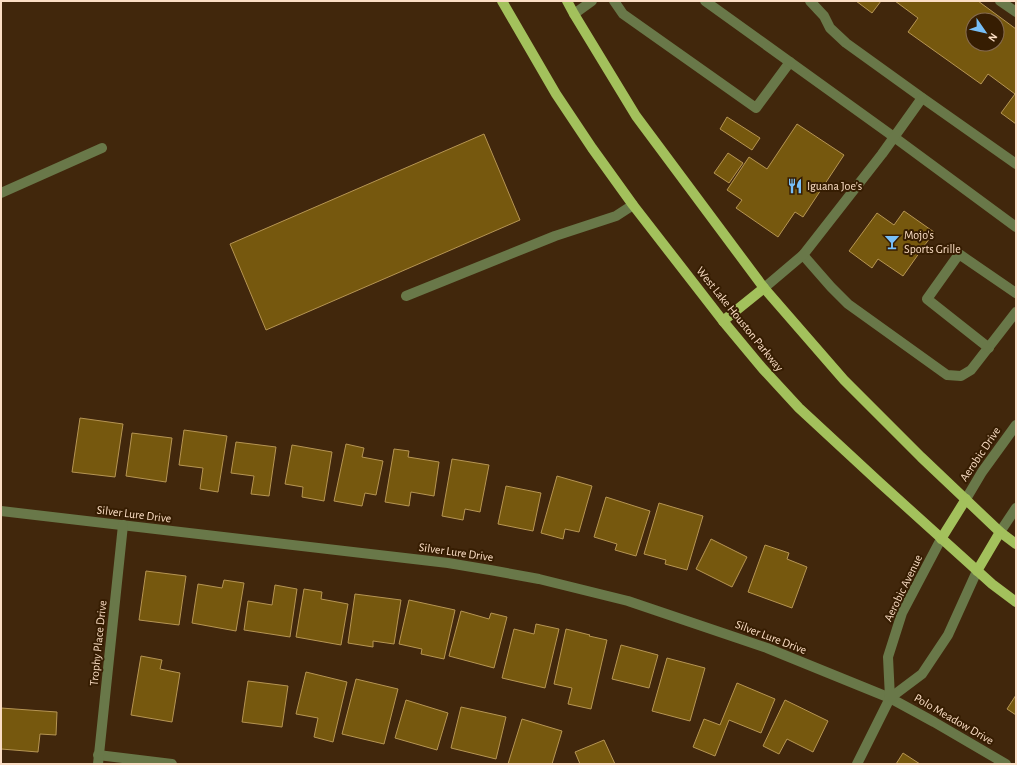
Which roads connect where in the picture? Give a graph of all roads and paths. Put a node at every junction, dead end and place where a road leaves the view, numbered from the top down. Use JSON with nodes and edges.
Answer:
{"nodes":[{"id":1,"x":502,"y":1,"type":"edge"},
{"id":2,"x":567,"y":1,"type":"edge"},
{"id":3,"x":592,"y":1,"type":"edge"},
{"id":4,"x":614,"y":1,"type":"edge"},
{"id":5,"x":706,"y":1,"type":"edge"},
{"id":6,"x":810,"y":1,"type":"edge"},
{"id":7,"x":1000,"y":1,"type":"edge"},
{"id":8,"x":1016,"y":12,"type":"edge"},
{"id":9,"x":574,"y":14,"type":"junction"},
{"id":10,"x":790,"y":62,"type":"junction"},
{"id":11,"x":922,"y":98,"type":"junction"},
{"id":12,"x":894,"y":137,"type":"junction"},
{"id":13,"x":102,"y":148,"type":"dead end"},
{"id":14,"x":1016,"y":164,"type":"edge"},
{"id":15,"x":1,"y":193,"type":"edge"},
{"id":16,"x":633,"y":205,"type":"junction"},
{"id":17,"x":1016,"y":227,"type":"edge"},
{"id":18,"x":803,"y":255,"type":"junction"},
{"id":19,"x":764,"y":288,"type":"junction"},
{"id":20,"x":1016,"y":293,"type":"edge"},
{"id":21,"x":406,"y":296,"type":"dead end"},
{"id":22,"x":1016,"y":312,"type":"edge"},
{"id":23,"x":722,"y":321,"type":"junction"},
{"id":24,"x":989,"y":348,"type":"junction"},
{"id":25,"x":1016,"y":425,"type":"edge"},
{"id":26,"x":966,"y":499,"type":"junction"},
{"id":27,"x":1016,"y":508,"type":"edge"},
{"id":28,"x":1,"y":511,"type":"edge"},
{"id":29,"x":124,"y":525,"type":"junction"},
{"id":30,"x":1000,"y":532,"type":"junction"},
{"id":31,"x":942,"y":539,"type":"junction"},
{"id":32,"x":1016,"y":544,"type":"edge"},
{"id":33,"x":977,"y":571,"type":"junction"},
{"id":34,"x":1016,"y":602,"type":"edge"},
{"id":35,"x":890,"y":698,"type":"junction"},
{"id":36,"x":98,"y":760,"type":"edge"},
{"id":37,"x":172,"y":764,"type":"edge"},
{"id":38,"x":858,"y":764,"type":"edge"},
{"id":39,"x":1006,"y":764,"type":"edge"}],
"edges":[{"from":1,"to":16,"type":"main road","name":"West Lake Houston Parkway"},
{"from":2,"to":9,"type":"main road"},
{"from":3,"to":9,"type":"street"},
{"from":4,"to":10,"type":"street"},
{"from":5,"to":10,"type":"street"},
{"from":6,"to":11,"type":"street"},
{"from":7,"to":8,"type":"street"},
{"from":9,"to":19,"type":"main road"},
{"from":10,"to":12,"type":"street"},
{"from":11,"to":12,"type":"street"},
{"from":11,"to":14,"type":"street"},
{"from":12,"to":17,"type":"street"},
{"from":12,"to":18,"type":"street"},
{"from":13,"to":15,"type":"street"},
{"from":16,"to":21,"type":"street"},
{"from":16,"to":23,"type":"main road","name":"West Lake Houston Parkway"},
{"from":18,"to":19,"type":"street"},
{"from":18,"to":24,"type":"street"},
{"from":19,"to":23,"type":"main road"},
{"from":19,"to":26,"type":"main road"},
{"from":20,"to":24,"type":"street"},
{"from":22,"to":24,"type":"street"},
{"from":23,"to":31,"type":"main road","name":"West Lake Houston Parkway"},
{"from":25,"to":26,"type":"street","name":"Aerobic Drive"},
{"from":26,"to":30,"type":"main road"},
{"from":26,"to":31,"type":"main road"},
{"from":27,"to":30,"type":"street"},
{"from":28,"to":29,"type":"street","name":"Silver Lure Drive"},
{"from":29,"to":35,"type":"street","name":"Silver Lure Drive"},
{"from":29,"to":36,"type":"street","name":"Trophy Place Drive"},
{"from":30,"to":32,"type":"main road"},
{"from":30,"to":33,"type":"main road"},
{"from":31,"to":33,"type":"main road","name":"West Lake Houston Parkway"},
{"from":31,"to":35,"type":"street","name":"Aerobic Avenue"},
{"from":33,"to":34,"type":"main road","name":"West Lake Houston Parkway"},
{"from":33,"to":35,"type":"street","name":"Aerobic Avenue"},
{"from":35,"to":38,"type":"street","name":"Aerobic Avenue"},
{"from":35,"to":39,"type":"street","name":"Polo Meadow Drive"},
{"from":36,"to":37,"type":"street"}]}
